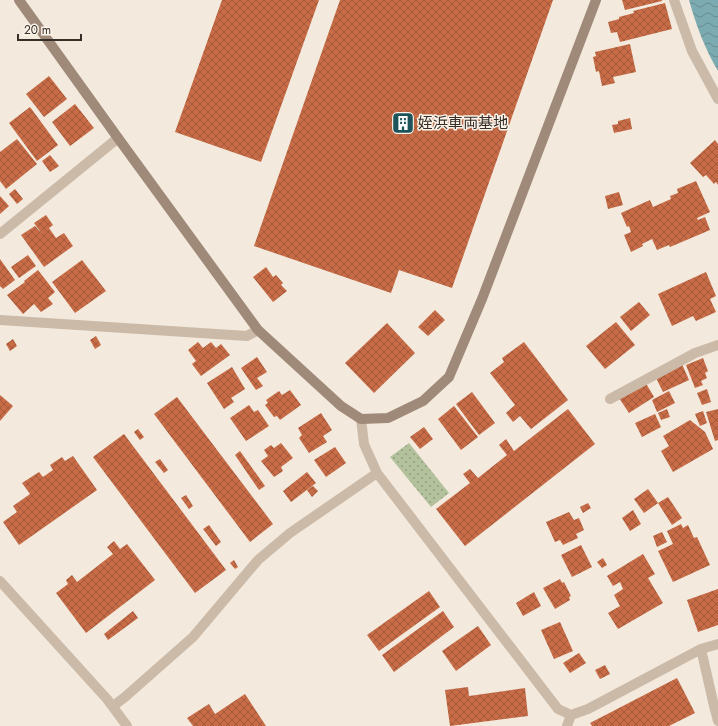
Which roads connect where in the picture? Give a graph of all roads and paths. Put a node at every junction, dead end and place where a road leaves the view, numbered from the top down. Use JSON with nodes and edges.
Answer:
{"nodes":[{"id":1,"x":19,"y":0,"type":"edge"},
{"id":2,"x":596,"y":0,"type":"edge"},
{"id":3,"x":674,"y":0,"type":"edge"},
{"id":4,"x":718,"y":99,"type":"edge"},
{"id":5,"x":118,"y":138,"type":"junction"},
{"id":6,"x":0,"y":234,"type":"edge"},
{"id":7,"x":0,"y":320,"type":"edge"},
{"id":8,"x":258,"y":330,"type":"junction"},
{"id":9,"x":718,"y":345,"type":"edge"},
{"id":10,"x":610,"y":399,"type":"dead end"},
{"id":11,"x":361,"y":419,"type":"junction"},
{"id":12,"x":377,"y":472,"type":"junction"},
{"id":13,"x":0,"y":581,"type":"edge"},
{"id":14,"x":718,"y":644,"type":"edge"},
{"id":15,"x":701,"y":649,"type":"junction"},
{"id":16,"x":113,"y":706,"type":"junction"},
{"id":17,"x":571,"y":715,"type":"junction"},
{"id":18,"x":718,"y":721,"type":"edge"},
{"id":19,"x":127,"y":726,"type":"edge"},
{"id":20,"x":567,"y":726,"type":"edge"}],
"edges":[{"from":1,"to":5,"type":"street"},
{"from":2,"to":11,"type":"street"},
{"from":3,"to":4,"type":"street"},
{"from":5,"to":6,"type":"street"},
{"from":5,"to":8,"type":"street"},
{"from":7,"to":8,"type":"street"},
{"from":8,"to":11,"type":"street"},
{"from":9,"to":10,"type":"street"},
{"from":11,"to":12,"type":"street"},
{"from":12,"to":16,"type":"street"},
{"from":12,"to":17,"type":"street"},
{"from":13,"to":16,"type":"street"},
{"from":14,"to":15,"type":"street"},
{"from":15,"to":17,"type":"street"},
{"from":15,"to":18,"type":"street"},
{"from":16,"to":19,"type":"street"},
{"from":17,"to":20,"type":"street"}]}
